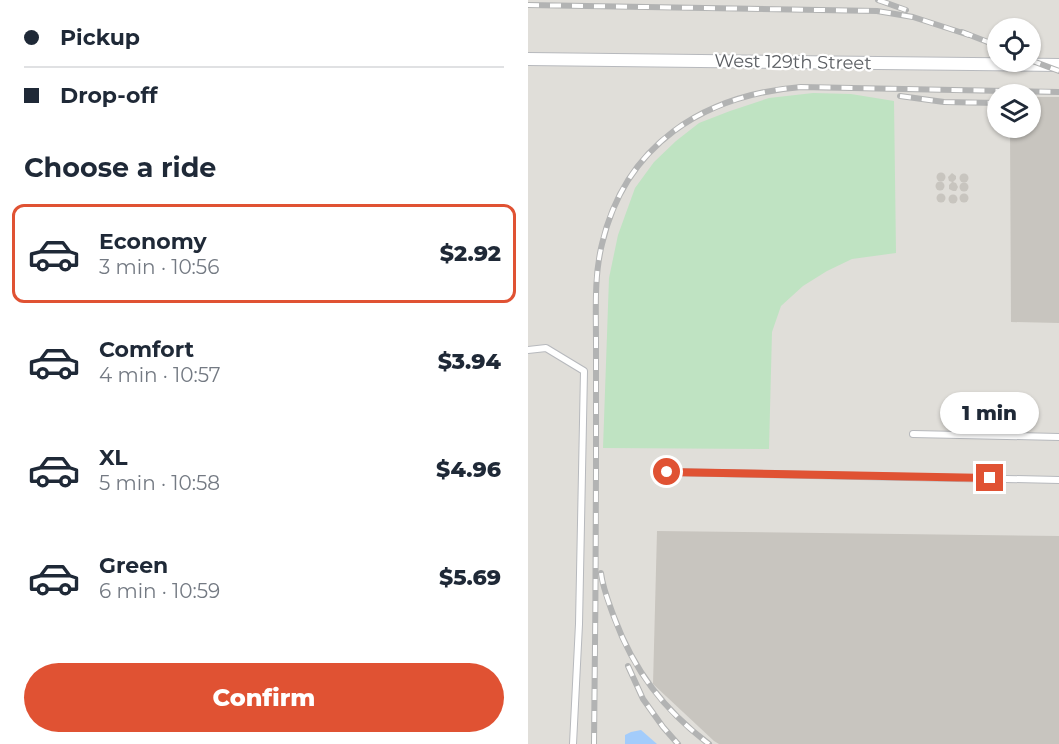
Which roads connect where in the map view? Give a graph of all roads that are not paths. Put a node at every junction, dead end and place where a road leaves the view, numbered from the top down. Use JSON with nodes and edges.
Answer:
{"nodes":[{"id":1,"x":528,"y":58,"type":"edge"},
{"id":2,"x":1059,"y":65,"type":"edge"},
{"id":3,"x":528,"y":351,"type":"edge"},
{"id":4,"x":913,"y":434,"type":"dead end"},
{"id":5,"x":1059,"y":437,"type":"edge"},
{"id":6,"x":667,"y":472,"type":"dead end"},
{"id":7,"x":1059,"y":480,"type":"edge"},
{"id":8,"x":573,"y":744,"type":"edge"}],
"edges":[{"from":1,"to":2,"type":"street","name":"West 129th Street"},
{"from":3,"to":8,"type":"lane"},
{"from":4,"to":5,"type":"lane"},
{"from":6,"to":7,"type":"lane"}]}
